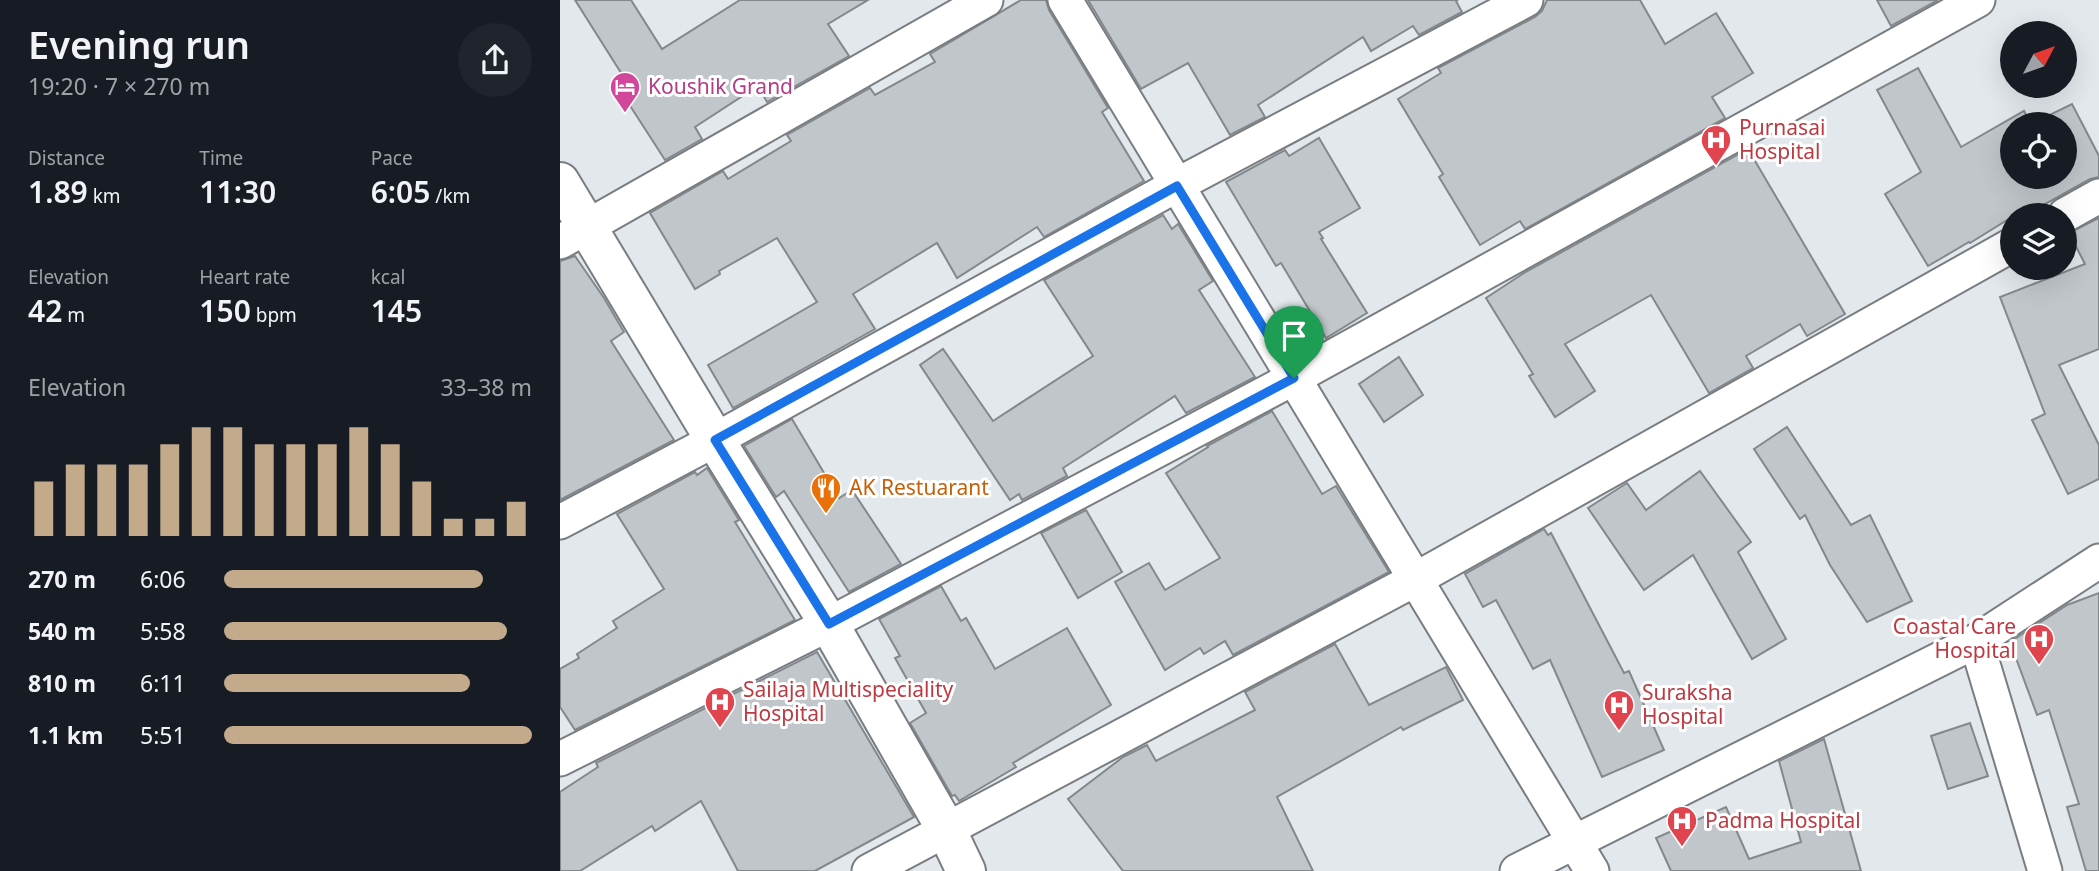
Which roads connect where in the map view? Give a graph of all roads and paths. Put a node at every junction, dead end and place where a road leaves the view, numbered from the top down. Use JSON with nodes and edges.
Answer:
{"nodes":[{"id":1,"x":986,"y":0,"type":"edge"},
{"id":2,"x":1065,"y":0,"type":"edge"},
{"id":3,"x":1526,"y":0,"type":"edge"},
{"id":4,"x":1978,"y":0,"type":"edge"},
{"id":5,"x":560,"y":182,"type":"edge"},
{"id":6,"x":1177,"y":186,"type":"junction"},
{"id":7,"x":2099,"y":196,"type":"edge"},
{"id":8,"x":2077,"y":208,"type":"edge"},
{"id":9,"x":573,"y":235,"type":"edge"},
{"id":10,"x":2000,"y":252,"type":"edge"},
{"id":11,"x":1294,"y":378,"type":"junction"},
{"id":12,"x":715,"y":440,"type":"junction"},
{"id":13,"x":560,"y":522,"type":"edge"},
{"id":14,"x":2099,"y":561,"type":"edge"},
{"id":15,"x":1416,"y":579,"type":"junction"},
{"id":16,"x":829,"y":624,"type":"junction"},
{"id":17,"x":1976,"y":641,"type":"junction"},
{"id":18,"x":560,"y":759,"type":"edge"},
{"id":19,"x":946,"y":829,"type":"junction"},
{"id":20,"x":1574,"y":841,"type":"junction"},
{"id":21,"x":869,"y":871,"type":"edge"},
{"id":22,"x":966,"y":871,"type":"edge"},
{"id":23,"x":1517,"y":871,"type":"edge"},
{"id":24,"x":1592,"y":871,"type":"edge"},
{"id":25,"x":2045,"y":871,"type":"edge"}],
"edges":[{"from":1,"to":9,"type":"street"},
{"from":2,"to":6,"type":"street"},
{"from":3,"to":6,"type":"street"},
{"from":4,"to":11,"type":"street"},
{"from":5,"to":9,"type":"street"},
{"from":6,"to":11,"type":"street"},
{"from":6,"to":12,"type":"street"},
{"from":7,"to":8,"type":"street"},
{"from":9,"to":12,"type":"street"},
{"from":10,"to":15,"type":"street"},
{"from":11,"to":15,"type":"street"},
{"from":11,"to":16,"type":"street"},
{"from":12,"to":13,"type":"street"},
{"from":12,"to":16,"type":"street"},
{"from":14,"to":17,"type":"street"},
{"from":15,"to":19,"type":"street"},
{"from":15,"to":20,"type":"street"},
{"from":16,"to":18,"type":"street"},
{"from":16,"to":19,"type":"street"},
{"from":17,"to":20,"type":"street"},
{"from":17,"to":25,"type":"street"},
{"from":19,"to":21,"type":"street"},
{"from":19,"to":22,"type":"street"},
{"from":20,"to":23,"type":"street"},
{"from":20,"to":24,"type":"street"}]}
